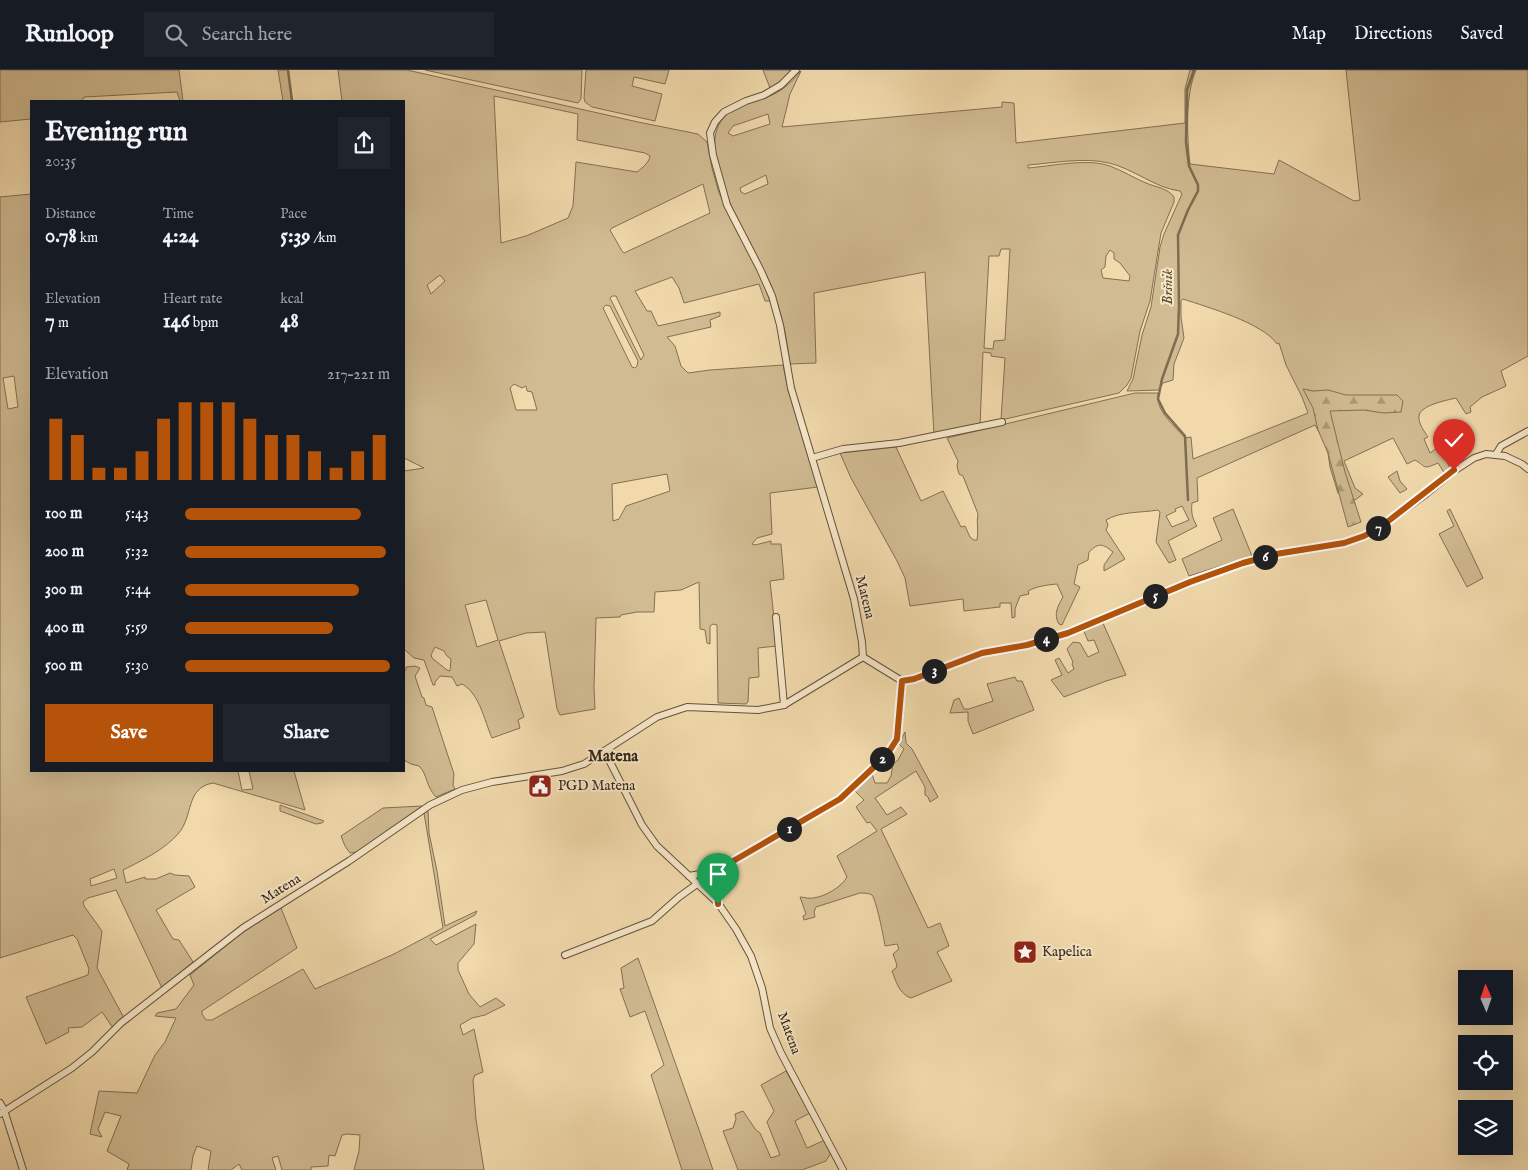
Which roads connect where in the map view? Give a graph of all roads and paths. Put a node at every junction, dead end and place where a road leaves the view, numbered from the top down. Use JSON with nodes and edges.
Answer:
{"nodes":[{"id":1,"x":796,"y":70,"type":"edge"},
{"id":2,"x":1002,"y":422,"type":"dead end"},
{"id":3,"x":1528,"y":431,"type":"edge"},
{"id":4,"x":1496,"y":454,"type":"junction"},
{"id":5,"x":812,"y":458,"type":"junction"},
{"id":6,"x":1528,"y":469,"type":"edge"},
{"id":7,"x":776,"y":618,"type":"dead end"},
{"id":8,"x":862,"y":657,"type":"junction"},
{"id":9,"x":902,"y":681,"type":"junction"},
{"id":10,"x":784,"y":705,"type":"junction"},
{"id":11,"x":605,"y":752,"type":"junction"},
{"id":12,"x":716,"y":871,"type":"junction"},
{"id":13,"x":689,"y":876,"type":"junction"},
{"id":14,"x":697,"y":884,"type":"junction"},
{"id":15,"x":718,"y":904,"type":"junction"},
{"id":16,"x":565,"y":955,"type":"dead end"},
{"id":17,"x":0,"y":1103,"type":"edge"},
{"id":18,"x":2,"y":1112,"type":"edge"},
{"id":19,"x":23,"y":1170,"type":"edge"},
{"id":20,"x":843,"y":1170,"type":"edge"}],
"edges":[{"from":1,"to":5,"type":"street","name":"Matena"},
{"from":2,"to":5,"type":"street"},
{"from":3,"to":4,"type":"street"},
{"from":4,"to":6,"type":"street"},
{"from":4,"to":9,"type":"street"},
{"from":5,"to":8,"type":"street","name":"Matena"},
{"from":7,"to":10,"type":"street"},
{"from":8,"to":9,"type":"street"},
{"from":8,"to":10,"type":"street","name":"Matena"},
{"from":9,"to":12,"type":"street"},
{"from":10,"to":11,"type":"street","name":"Matena"},
{"from":11,"to":13,"type":"street","name":"Matena"},
{"from":11,"to":18,"type":"street","name":"Matena"},
{"from":12,"to":13,"type":"street"},
{"from":12,"to":15,"type":"street"},
{"from":13,"to":14,"type":"street","name":"Matena"},
{"from":14,"to":15,"type":"street","name":"Matena"},
{"from":14,"to":16,"type":"street"},
{"from":15,"to":20,"type":"street","name":"Matena"},
{"from":17,"to":18,"type":"street"},
{"from":18,"to":19,"type":"street"}]}
